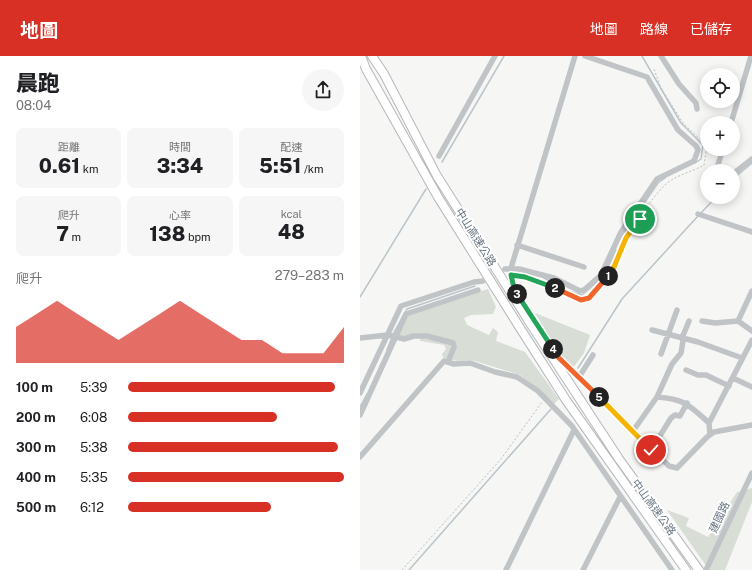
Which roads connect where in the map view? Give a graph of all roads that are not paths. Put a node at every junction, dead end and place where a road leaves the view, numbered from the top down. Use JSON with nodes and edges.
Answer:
{"nodes":[{"id":1,"x":361,"y":56,"type":"edge"},
{"id":2,"x":372,"y":56,"type":"edge"},
{"id":3,"x":378,"y":56,"type":"edge"},
{"id":4,"x":496,"y":56,"type":"edge"},
{"id":5,"x":575,"y":56,"type":"edge"},
{"id":6,"x":585,"y":56,"type":"edge"},
{"id":7,"x":661,"y":56,"type":"edge"},
{"id":8,"x":751,"y":56,"type":"edge"},
{"id":9,"x":363,"y":68,"type":"edge"},
{"id":10,"x":384,"y":74,"type":"junction"},
{"id":11,"x":697,"y":109,"type":"dead end"},
{"id":12,"x":733,"y":116,"type":"edge"},
{"id":13,"x":439,"y":156,"type":"dead end"},
{"id":14,"x":752,"y":159,"type":"edge"},
{"id":15,"x":740,"y":168,"type":"edge"},
{"id":16,"x":700,"y":215,"type":"dead end"},
{"id":17,"x":752,"y":232,"type":"edge"},
{"id":18,"x":517,"y":245,"type":"junction"},
{"id":19,"x":584,"y":267,"type":"dead end"},
{"id":20,"x":483,"y":281,"type":"dead end"},
{"id":21,"x":478,"y":290,"type":"dead end"},
{"id":22,"x":752,"y":292,"type":"edge"},
{"id":23,"x":677,"y":310,"type":"dead end"},
{"id":24,"x":689,"y":321,"type":"dead end"},
{"id":25,"x":702,"y":321,"type":"dead end"},
{"id":26,"x":738,"y":321,"type":"junction"},
{"id":27,"x":652,"y":330,"type":"dead end"},
{"id":28,"x":752,"y":331,"type":"edge"},
{"id":29,"x":668,"y":334,"type":"junction"},
{"id":30,"x":392,"y":336,"type":"junction"},
{"id":31,"x":360,"y":338,"type":"edge"},
{"id":32,"x":682,"y":338,"type":"junction"},
{"id":33,"x":752,"y":340,"type":"edge"},
{"id":34,"x":661,"y":354,"type":"dead end"},
{"id":35,"x":593,"y":355,"type":"dead end"},
{"id":36,"x":742,"y":358,"type":"junction"},
{"id":37,"x":448,"y":362,"type":"junction"},
{"id":38,"x":686,"y":370,"type":"dead end"},
{"id":39,"x":733,"y":378,"type":"junction"},
{"id":40,"x":729,"y":386,"type":"junction"},
{"id":41,"x":752,"y":387,"type":"edge"},
{"id":42,"x":360,"y":393,"type":"edge"},
{"id":43,"x":658,"y":397,"type":"junction"},
{"id":44,"x":687,"y":404,"type":"junction"},
{"id":45,"x":360,"y":415,"type":"edge"},
{"id":46,"x":709,"y":423,"type":"junction"},
{"id":47,"x":752,"y":426,"type":"edge"},
{"id":48,"x":574,"y":430,"type":"junction"},
{"id":49,"x":632,"y":431,"type":"junction"},
{"id":50,"x":710,"y":435,"type":"junction"},
{"id":51,"x":651,"y":450,"type":"junction"},
{"id":52,"x":360,"y":457,"type":"edge"},
{"id":53,"x":752,"y":473,"type":"edge"},
{"id":54,"x":620,"y":497,"type":"junction"},
{"id":55,"x":506,"y":570,"type":"edge"},
{"id":56,"x":583,"y":570,"type":"edge"},
{"id":57,"x":672,"y":570,"type":"edge"},
{"id":58,"x":686,"y":570,"type":"edge"},
{"id":59,"x":699,"y":570,"type":"edge"},
{"id":60,"x":706,"y":570,"type":"edge"}],
"edges":[{"from":1,"to":9,"type":"highway","name":"中山高速公路"},
{"from":2,"to":10,"type":"highway","name":"中山高速公路"},
{"from":3,"to":10,"type":"highway"},
{"from":4,"to":13,"type":"street"},
{"from":5,"to":18,"type":"street"},
{"from":6,"to":18,"type":"street"},
{"from":7,"to":11,"type":"street"},
{"from":8,"to":12,"type":"street"},
{"from":9,"to":58,"type":"highway","name":"中山高速公路"},
{"from":10,"to":59,"type":"highway","name":"中山高速公路"},
{"from":14,"to":15,"type":"street"},
{"from":16,"to":17,"type":"street"},
{"from":18,"to":19,"type":"street"},
{"from":20,"to":30,"type":"street"},
{"from":21,"to":30,"type":"street"},
{"from":22,"to":26,"type":"street"},
{"from":23,"to":29,"type":"street"},
{"from":24,"to":32,"type":"street"},
{"from":25,"to":26,"type":"street"},
{"from":26,"to":28,"type":"street"},
{"from":27,"to":29,"type":"street"},
{"from":29,"to":32,"type":"street"},
{"from":29,"to":34,"type":"street"},
{"from":30,"to":31,"type":"street"},
{"from":30,"to":37,"type":"street"},
{"from":30,"to":42,"type":"street"},
{"from":30,"to":45,"type":"street"},
{"from":32,"to":36,"type":"street"},
{"from":32,"to":43,"type":"street"},
{"from":33,"to":36,"type":"street"},
{"from":35,"to":49,"type":"street"},
{"from":36,"to":39,"type":"street"},
{"from":37,"to":48,"type":"street"},
{"from":37,"to":52,"type":"street"},
{"from":38,"to":40,"type":"street"},
{"from":39,"to":40,"type":"street"},
{"from":39,"to":41,"type":"street"},
{"from":40,"to":46,"type":"street"},
{"from":43,"to":44,"type":"street"},
{"from":43,"to":49,"type":"street"},
{"from":44,"to":46,"type":"street"},
{"from":44,"to":51,"type":"street"},
{"from":46,"to":50,"type":"street"},
{"from":47,"to":50,"type":"street"},
{"from":48,"to":54,"type":"street"},
{"from":48,"to":55,"type":"street"},
{"from":49,"to":51,"type":"street"},
{"from":50,"to":51,"type":"street"},
{"from":53,"to":60,"type":"street","name":"建國路"},
{"from":54,"to":56,"type":"street"},
{"from":54,"to":57,"type":"street"}]}
